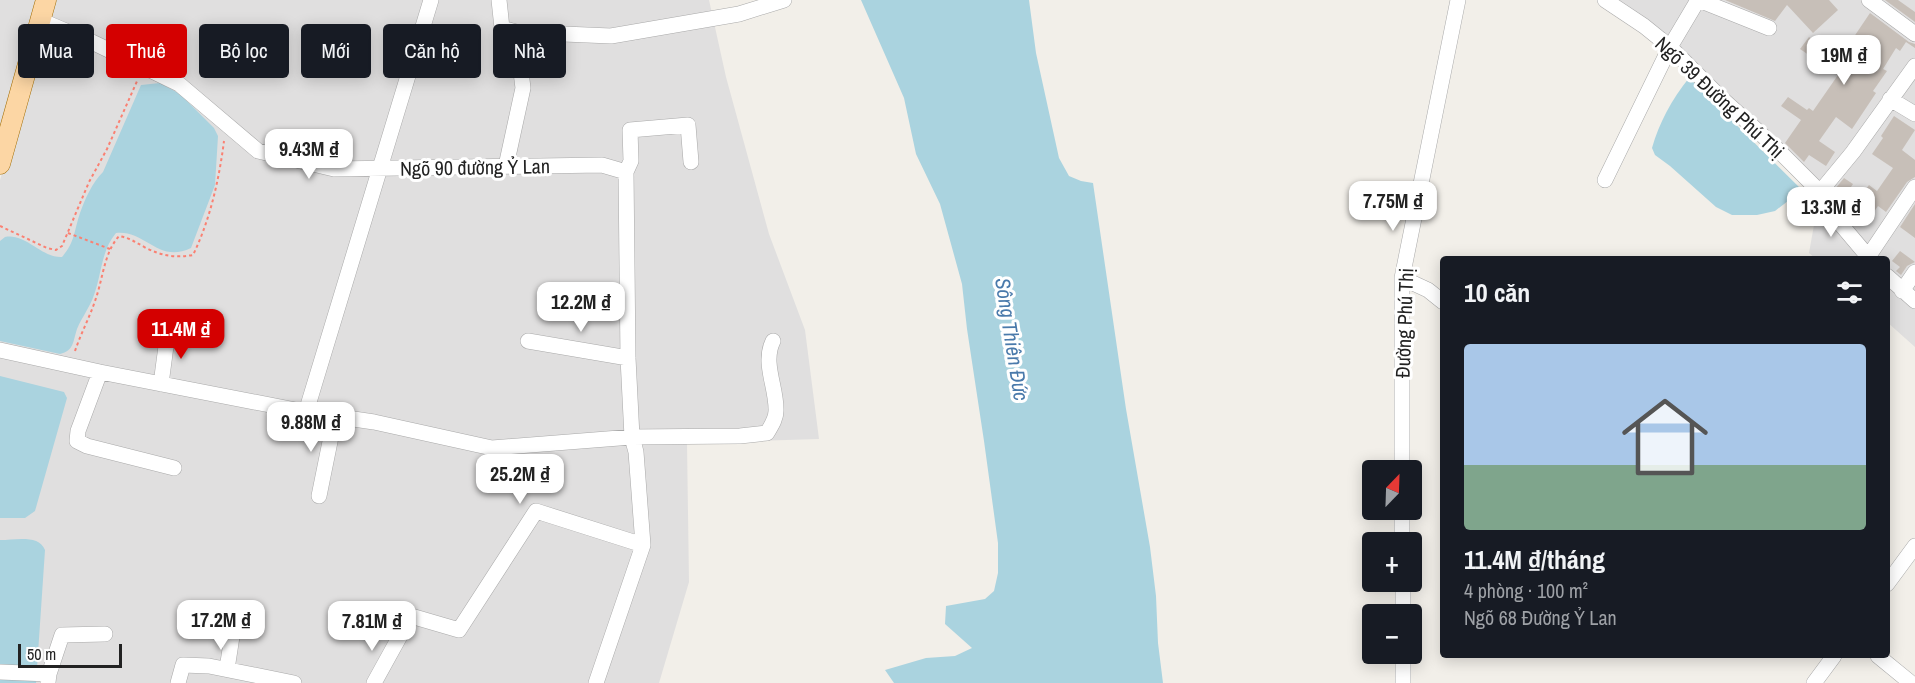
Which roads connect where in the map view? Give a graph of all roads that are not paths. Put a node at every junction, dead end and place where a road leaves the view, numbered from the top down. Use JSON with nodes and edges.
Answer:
{"nodes":[{"id":1,"x":46,"y":0,"type":"edge"},
{"id":2,"x":431,"y":0,"type":"edge"},
{"id":3,"x":499,"y":0,"type":"edge"},
{"id":4,"x":784,"y":0,"type":"edge"},
{"id":5,"x":1458,"y":0,"type":"edge"},
{"id":6,"x":1605,"y":0,"type":"edge"},
{"id":7,"x":1699,"y":0,"type":"edge"},
{"id":8,"x":1869,"y":0,"type":"edge"},
{"id":9,"x":40,"y":20,"type":"junction"},
{"id":10,"x":502,"y":24,"type":"edge"},
{"id":11,"x":1769,"y":28,"type":"dead end"},
{"id":12,"x":566,"y":34,"type":"edge"},
{"id":13,"x":1915,"y":34,"type":"edge"},
{"id":14,"x":1670,"y":47,"type":"junction"},
{"id":15,"x":1915,"y":66,"type":"edge"},
{"id":16,"x":521,"y":78,"type":"edge"},
{"id":17,"x":1890,"y":99,"type":"junction"},
{"id":18,"x":1915,"y":114,"type":"edge"},
{"id":19,"x":692,"y":162,"type":"dead end"},
{"id":20,"x":0,"y":164,"type":"edge"},
{"id":21,"x":506,"y":166,"type":"junction"},
{"id":22,"x":380,"y":169,"type":"junction"},
{"id":23,"x":626,"y":172,"type":"junction"},
{"id":24,"x":1605,"y":180,"type":"dead end"},
{"id":25,"x":1915,"y":187,"type":"edge"},
{"id":26,"x":1820,"y":192,"type":"junction"},
{"id":27,"x":1867,"y":256,"type":"edge"},
{"id":28,"x":1870,"y":256,"type":"edge"},
{"id":29,"x":1915,"y":272,"type":"edge"},
{"id":30,"x":1402,"y":278,"type":"junction"},
{"id":31,"x":1890,"y":279,"type":"edge"},
{"id":32,"x":1902,"y":291,"type":"junction"},
{"id":33,"x":1440,"y":300,"type":"edge"},
{"id":34,"x":1915,"y":301,"type":"edge"},
{"id":35,"x":168,"y":331,"type":"dead end"},
{"id":36,"x":528,"y":341,"type":"dead end"},
{"id":37,"x":773,"y":341,"type":"dead end"},
{"id":38,"x":0,"y":350,"type":"edge"},
{"id":39,"x":628,"y":358,"type":"junction"},
{"id":40,"x":100,"y":372,"type":"junction"},
{"id":41,"x":161,"y":384,"type":"junction"},
{"id":42,"x":306,"y":412,"type":"junction"},
{"id":43,"x":335,"y":417,"type":"junction"},
{"id":44,"x":632,"y":437,"type":"junction"},
{"id":45,"x":1402,"y":460,"type":"edge"},
{"id":46,"x":174,"y":468,"type":"dead end"},
{"id":47,"x":318,"y":496,"type":"dead end"},
{"id":48,"x":643,"y":545,"type":"junction"},
{"id":49,"x":1915,"y":546,"type":"edge"},
{"id":50,"x":1890,"y":580,"type":"edge"},
{"id":51,"x":235,"y":616,"type":"dead end"},
{"id":52,"x":105,"y":634,"type":"dead end"},
{"id":53,"x":1833,"y":658,"type":"edge"},
{"id":54,"x":1880,"y":658,"type":"edge"},
{"id":55,"x":1403,"y":664,"type":"edge"},
{"id":56,"x":226,"y":669,"type":"junction"},
{"id":57,"x":0,"y":672,"type":"edge"},
{"id":58,"x":46,"y":676,"type":"edge"},
{"id":59,"x":596,"y":682,"type":"edge"},
{"id":60,"x":178,"y":683,"type":"edge"},
{"id":61,"x":294,"y":683,"type":"edge"},
{"id":62,"x":374,"y":683,"type":"edge"},
{"id":63,"x":1403,"y":683,"type":"edge"},
{"id":64,"x":1814,"y":683,"type":"edge"},
{"id":65,"x":1911,"y":683,"type":"edge"}],
"edges":[{"from":1,"to":9,"type":"main road"},
{"from":2,"to":22,"type":"street"},
{"from":3,"to":10,"type":"street"},
{"from":4,"to":12,"type":"street"},
{"from":5,"to":30,"type":"street","name":"Đường Phú Thị"},
{"from":6,"to":14,"type":"street","name":"Ngõ 39 Đường Phú Thị"},
{"from":7,"to":11,"type":"street"},
{"from":7,"to":14,"type":"street"},
{"from":8,"to":13,"type":"street"},
{"from":9,"to":20,"type":"main road"},
{"from":9,"to":22,"type":"street","name":"Ngõ 90 đường Ỷ Lan"},
{"from":14,"to":24,"type":"street"},
{"from":14,"to":26,"type":"street","name":"Ngõ 39 Đường Phú Thị"},
{"from":15,"to":17,"type":"street"},
{"from":16,"to":21,"type":"street"},
{"from":17,"to":18,"type":"street"},
{"from":17,"to":26,"type":"street"},
{"from":19,"to":23,"type":"street"},
{"from":21,"to":22,"type":"street","name":"Ngõ 90 đường Ỷ Lan"},
{"from":21,"to":23,"type":"street","name":"Ngõ 90 đường Ỷ Lan"},
{"from":22,"to":42,"type":"street"},
{"from":23,"to":39,"type":"street"},
{"from":25,"to":28,"type":"street"},
{"from":26,"to":27,"type":"street","name":"Ngõ 39 Đường Phú Thị"},
{"from":29,"to":32,"type":"street"},
{"from":30,"to":33,"type":"street"},
{"from":30,"to":45,"type":"street","name":"Đường Phú Thị"},
{"from":31,"to":32,"type":"street"},
{"from":32,"to":34,"type":"street"},
{"from":35,"to":41,"type":"street"},
{"from":36,"to":39,"type":"street"},
{"from":37,"to":44,"type":"street"},
{"from":38,"to":40,"type":"street"},
{"from":39,"to":44,"type":"street"},
{"from":40,"to":41,"type":"street"},
{"from":40,"to":46,"type":"street"},
{"from":41,"to":42,"type":"street"},
{"from":42,"to":43,"type":"street"},
{"from":43,"to":44,"type":"street"},
{"from":43,"to":47,"type":"street"},
{"from":44,"to":48,"type":"street"},
{"from":48,"to":59,"type":"street"},
{"from":48,"to":62,"type":"street"},
{"from":49,"to":50,"type":"street"},
{"from":51,"to":56,"type":"street"},
{"from":52,"to":58,"type":"street"},
{"from":53,"to":64,"type":"street"},
{"from":54,"to":65,"type":"street"},
{"from":55,"to":63,"type":"street"},
{"from":56,"to":60,"type":"street"},
{"from":56,"to":61,"type":"street"},
{"from":57,"to":58,"type":"street"}]}
